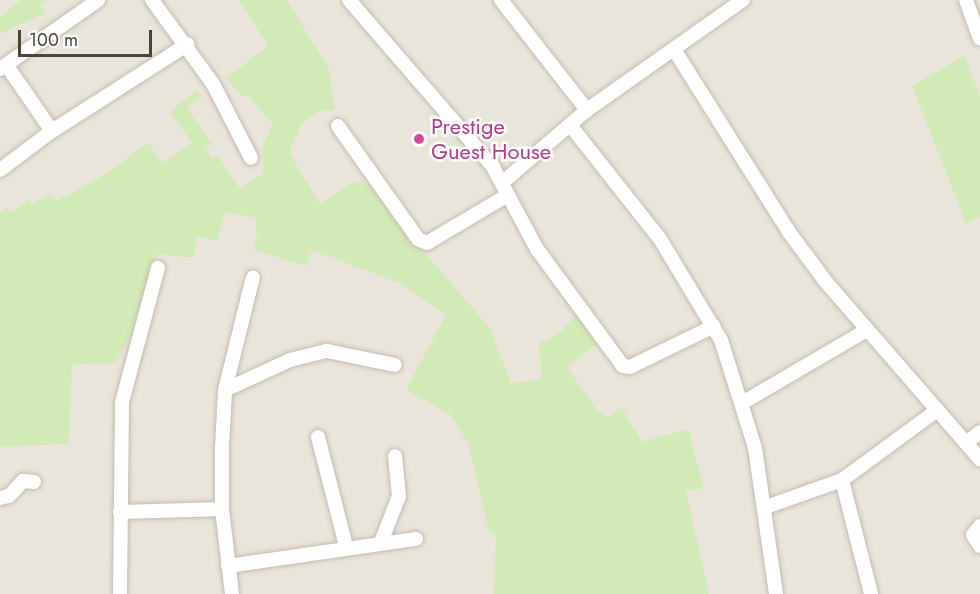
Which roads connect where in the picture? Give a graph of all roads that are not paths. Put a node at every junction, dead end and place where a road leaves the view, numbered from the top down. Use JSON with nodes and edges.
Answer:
{"nodes":[{"id":1,"x":98,"y":0,"type":"edge"},
{"id":2,"x":152,"y":0,"type":"edge"},
{"id":3,"x":349,"y":0,"type":"edge"},
{"id":4,"x":501,"y":0,"type":"edge"},
{"id":5,"x":743,"y":0,"type":"edge"},
{"id":6,"x":972,"y":2,"type":"edge"},
{"id":7,"x":980,"y":39,"type":"edge"},
{"id":8,"x":188,"y":44,"type":"junction"},
{"id":9,"x":675,"y":51,"type":"junction"},
{"id":10,"x":4,"y":68,"type":"edge"},
{"id":11,"x":587,"y":110,"type":"junction"},
{"id":12,"x":570,"y":125,"type":"junction"},
{"id":13,"x":338,"y":126,"type":"dead end"},
{"id":14,"x":52,"y":131,"type":"junction"},
{"id":15,"x":251,"y":158,"type":"dead end"},
{"id":16,"x":0,"y":170,"type":"edge"},
{"id":17,"x":504,"y":189,"type":"junction"},
{"id":18,"x":158,"y":268,"type":"dead end"},
{"id":19,"x":253,"y":277,"type":"dead end"},
{"id":20,"x":714,"y":326,"type":"junction"},
{"id":21,"x":867,"y":330,"type":"junction"},
{"id":22,"x":395,"y":365,"type":"dead end"},
{"id":23,"x":225,"y":390,"type":"junction"},
{"id":24,"x":742,"y":403,"type":"junction"},
{"id":25,"x":936,"y":411,"type":"junction"},
{"id":26,"x":980,"y":432,"type":"edge"},
{"id":27,"x":318,"y":437,"type":"dead end"},
{"id":28,"x":966,"y":443,"type":"junction"},
{"id":29,"x":395,"y":456,"type":"dead end"},
{"id":30,"x":980,"y":459,"type":"edge"},
{"id":31,"x":842,"y":480,"type":"junction"},
{"id":32,"x":34,"y":482,"type":"dead end"},
{"id":33,"x":0,"y":498,"type":"edge"},
{"id":34,"x":766,"y":507,"type":"junction"},
{"id":35,"x":222,"y":508,"type":"junction"},
{"id":36,"x":120,"y":512,"type":"junction"},
{"id":37,"x":980,"y":526,"type":"edge"},
{"id":38,"x":416,"y":538,"type":"dead end"},
{"id":39,"x":381,"y":542,"type":"junction"},
{"id":40,"x":346,"y":546,"type":"junction"},
{"id":41,"x":980,"y":546,"type":"edge"},
{"id":42,"x":228,"y":566,"type":"junction"},
{"id":43,"x":120,"y":594,"type":"edge"},
{"id":44,"x":232,"y":594,"type":"edge"},
{"id":45,"x":776,"y":594,"type":"edge"},
{"id":46,"x":871,"y":594,"type":"edge"}],
"edges":[{"from":1,"to":10,"type":"street"},
{"from":2,"to":8,"type":"street"},
{"from":3,"to":17,"type":"street"},
{"from":4,"to":11,"type":"street"},
{"from":5,"to":9,"type":"street"},
{"from":6,"to":7,"type":"street"},
{"from":8,"to":14,"type":"street"},
{"from":8,"to":15,"type":"street"},
{"from":9,"to":11,"type":"street"},
{"from":9,"to":21,"type":"street"},
{"from":10,"to":14,"type":"street"},
{"from":11,"to":12,"type":"street"},
{"from":12,"to":17,"type":"street"},
{"from":12,"to":20,"type":"street"},
{"from":13,"to":17,"type":"street"},
{"from":14,"to":16,"type":"street"},
{"from":17,"to":20,"type":"street"},
{"from":18,"to":36,"type":"street"},
{"from":19,"to":23,"type":"street"},
{"from":20,"to":24,"type":"street"},
{"from":21,"to":24,"type":"street"},
{"from":21,"to":25,"type":"street"},
{"from":22,"to":23,"type":"street"},
{"from":23,"to":35,"type":"street"},
{"from":24,"to":34,"type":"street"},
{"from":25,"to":28,"type":"street"},
{"from":25,"to":31,"type":"street"},
{"from":26,"to":28,"type":"street"},
{"from":27,"to":40,"type":"street"},
{"from":28,"to":30,"type":"street"},
{"from":29,"to":39,"type":"street"},
{"from":31,"to":34,"type":"street"},
{"from":31,"to":46,"type":"street"},
{"from":32,"to":33,"type":"street"},
{"from":34,"to":45,"type":"street"},
{"from":35,"to":36,"type":"street"},
{"from":35,"to":42,"type":"street"},
{"from":36,"to":43,"type":"street"},
{"from":37,"to":41,"type":"street"},
{"from":38,"to":39,"type":"street"},
{"from":39,"to":40,"type":"street"},
{"from":40,"to":42,"type":"street"},
{"from":42,"to":44,"type":"street"}]}
